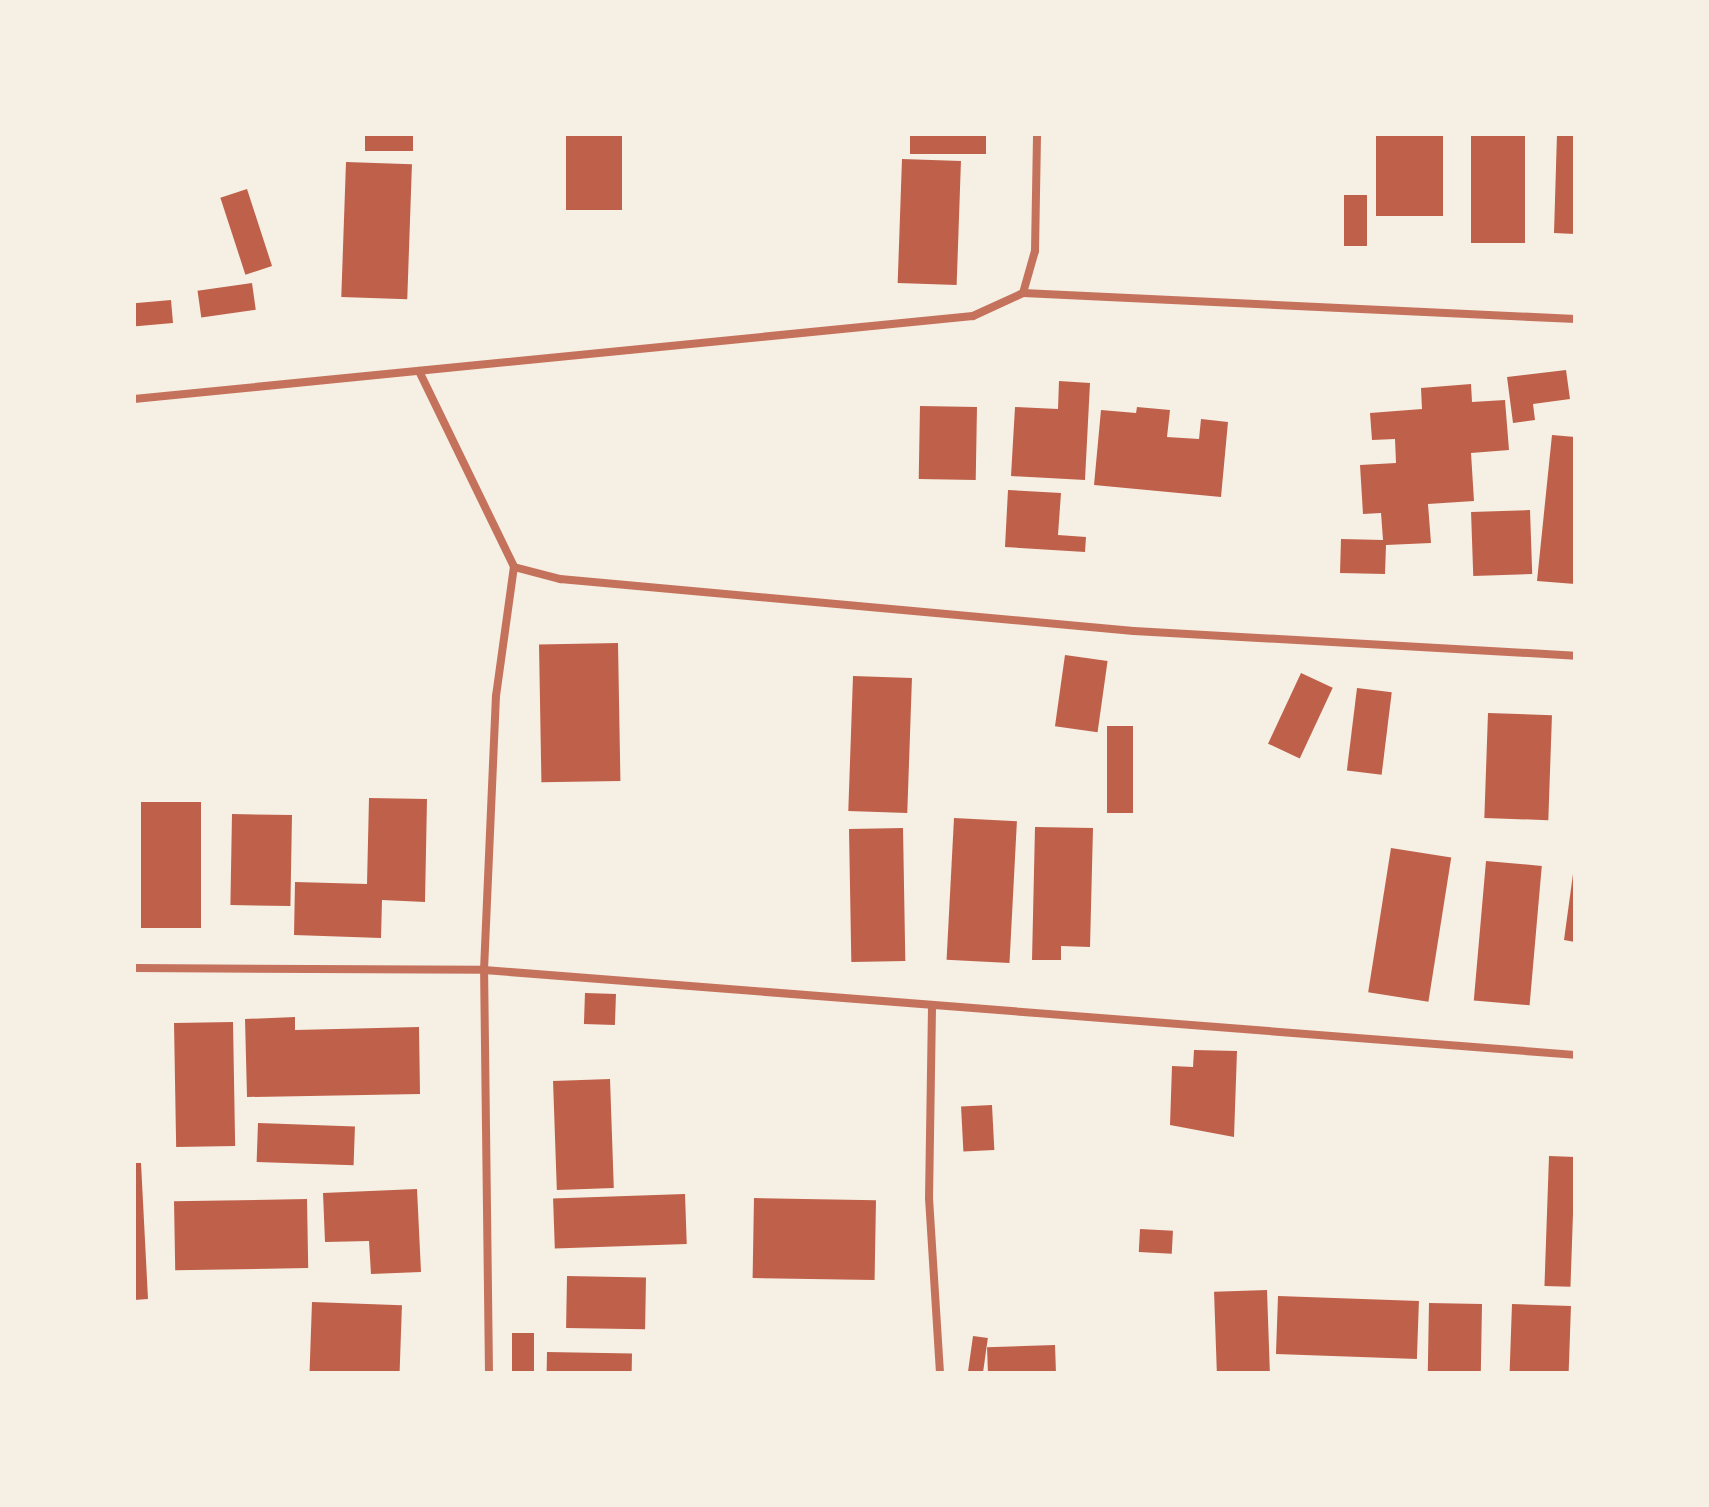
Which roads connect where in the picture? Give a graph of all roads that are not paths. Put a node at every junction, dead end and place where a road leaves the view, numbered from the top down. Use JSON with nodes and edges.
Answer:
{"nodes":[{"id":1,"x":1037,"y":134,"type":"edge"},
{"id":2,"x":1023,"y":293,"type":"junction"},
{"id":3,"x":1575,"y":319,"type":"edge"},
{"id":4,"x":419,"y":371,"type":"junction"},
{"id":5,"x":134,"y":399,"type":"edge"},
{"id":6,"x":514,"y":567,"type":"junction"},
{"id":7,"x":1575,"y":656,"type":"edge"},
{"id":8,"x":134,"y":968,"type":"edge"},
{"id":9,"x":484,"y":970,"type":"junction"},
{"id":10,"x":932,"y":1008,"type":"junction"},
{"id":11,"x":1575,"y":1055,"type":"edge"},
{"id":12,"x":489,"y":1373,"type":"edge"},
{"id":13,"x":940,"y":1373,"type":"edge"}],
"edges":[{"from":1,"to":2,"type":"street"},
{"from":2,"to":3,"type":"street"},
{"from":2,"to":4,"type":"street"},
{"from":4,"to":5,"type":"street"},
{"from":4,"to":6,"type":"street"},
{"from":6,"to":7,"type":"street"},
{"from":6,"to":9,"type":"street"},
{"from":8,"to":9,"type":"street"},
{"from":9,"to":10,"type":"street"},
{"from":9,"to":12,"type":"street"},
{"from":10,"to":11,"type":"street"},
{"from":10,"to":13,"type":"street"}]}
